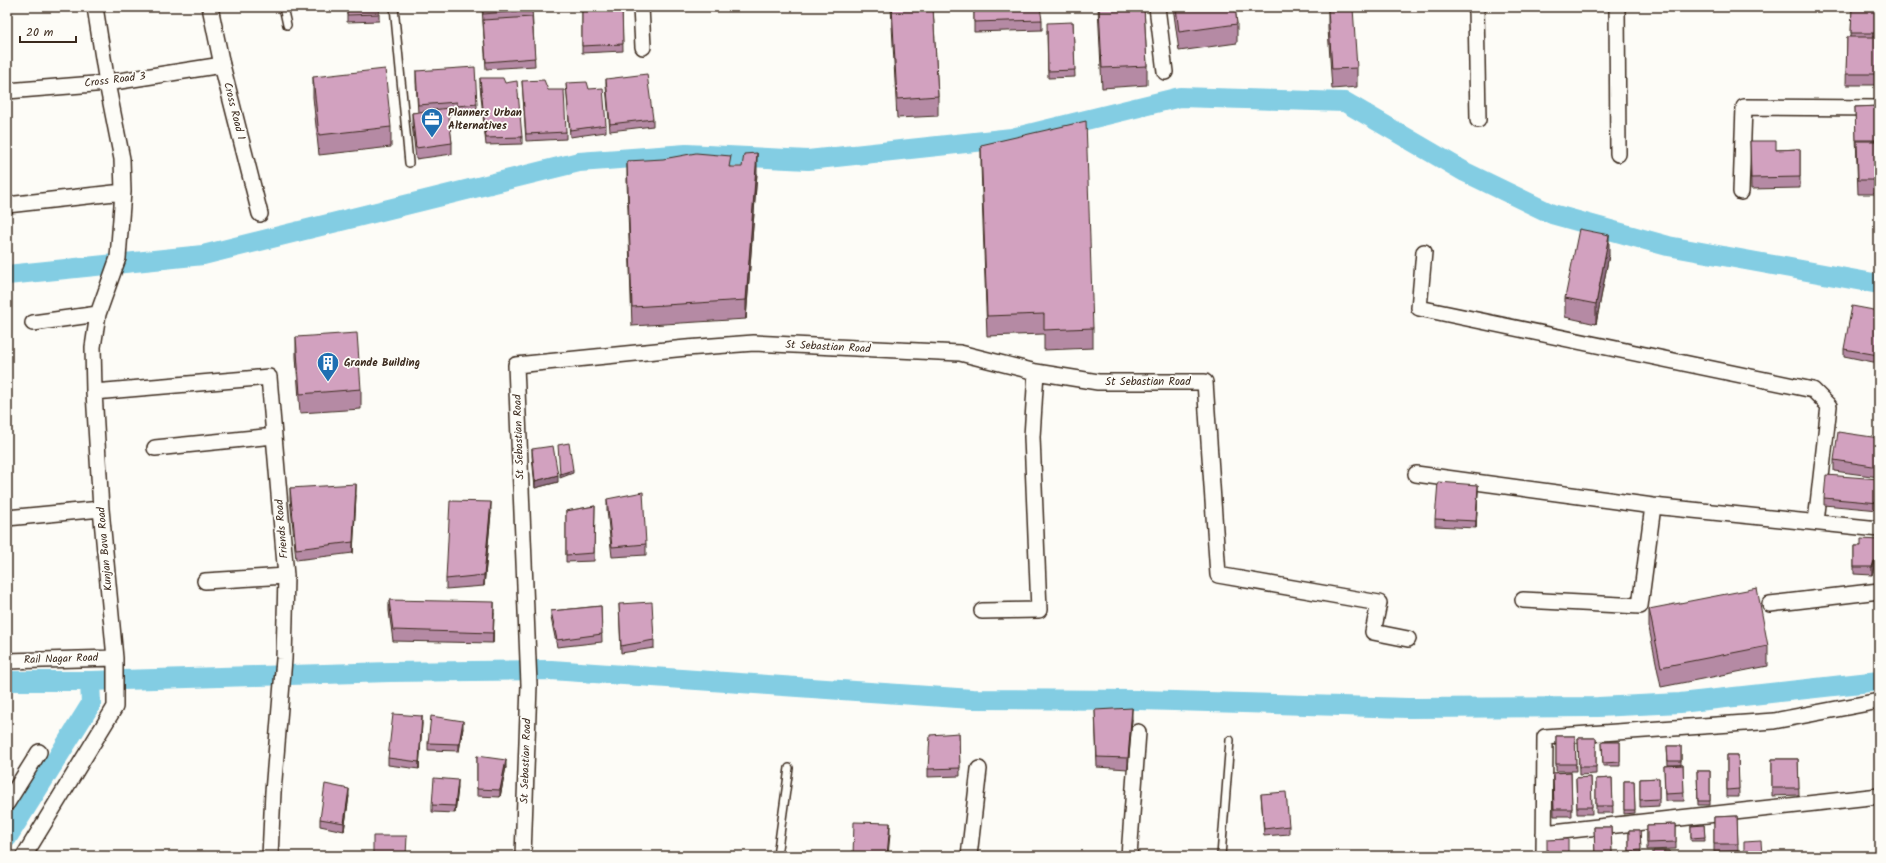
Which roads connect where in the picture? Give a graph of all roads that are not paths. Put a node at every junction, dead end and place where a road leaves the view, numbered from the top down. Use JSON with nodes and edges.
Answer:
{"nodes":[{"id":1,"x":95,"y":7,"type":"edge"},
{"id":2,"x":210,"y":7,"type":"edge"},
{"id":3,"x":283,"y":7,"type":"edge"},
{"id":4,"x":394,"y":7,"type":"edge"},
{"id":5,"x":642,"y":7,"type":"edge"},
{"id":6,"x":1157,"y":7,"type":"edge"},
{"id":7,"x":1476,"y":7,"type":"edge"},
{"id":8,"x":1617,"y":7,"type":"edge"},
{"id":9,"x":287,"y":25,"type":"dead end"},
{"id":10,"x":643,"y":47,"type":"dead end"},
{"id":11,"x":222,"y":65,"type":"junction"},
{"id":12,"x":1165,"y":72,"type":"dead end"},
{"id":13,"x":107,"y":83,"type":"junction"},
{"id":14,"x":7,"y":91,"type":"edge"},
{"id":15,"x":1879,"y":108,"type":"edge"},
{"id":16,"x":1478,"y":120,"type":"dead end"},
{"id":17,"x":1618,"y":154,"type":"dead end"},
{"id":18,"x":409,"y":163,"type":"dead end"},
{"id":19,"x":123,"y":192,"type":"junction"},
{"id":20,"x":1741,"y":192,"type":"dead end"},
{"id":21,"x":7,"y":205,"type":"edge"},
{"id":22,"x":260,"y":214,"type":"dead end"},
{"id":23,"x":1424,"y":252,"type":"dead end"},
{"id":24,"x":98,"y":314,"type":"junction"},
{"id":25,"x":33,"y":323,"type":"dead end"},
{"id":26,"x":1036,"y":372,"type":"junction"},
{"id":27,"x":94,"y":392,"type":"junction"},
{"id":28,"x":274,"y":436,"type":"junction"},
{"id":29,"x":155,"y":448,"type":"dead end"},
{"id":30,"x":1416,"y":474,"type":"dead end"},
{"id":31,"x":1653,"y":506,"type":"junction"},
{"id":32,"x":102,"y":509,"type":"junction"},
{"id":33,"x":7,"y":518,"type":"edge"},
{"id":34,"x":1816,"y":522,"type":"junction"},
{"id":35,"x":1879,"y":529,"type":"edge"},
{"id":36,"x":286,"y":576,"type":"junction"},
{"id":37,"x":205,"y":581,"type":"dead end"},
{"id":38,"x":1879,"y":592,"type":"edge"},
{"id":39,"x":1523,"y":600,"type":"dead end"},
{"id":40,"x":1770,"y":604,"type":"dead end"},
{"id":41,"x":982,"y":611,"type":"dead end"},
{"id":42,"x":1408,"y":639,"type":"dead end"},
{"id":43,"x":115,"y":658,"type":"junction"},
{"id":44,"x":7,"y":661,"type":"edge"},
{"id":45,"x":1879,"y":701,"type":"edge"},
{"id":46,"x":1138,"y":732,"type":"dead end"},
{"id":47,"x":1230,"y":740,"type":"dead end"},
{"id":48,"x":39,"y":752,"type":"dead end"},
{"id":49,"x":789,"y":768,"type":"dead end"},
{"id":50,"x":979,"y":769,"type":"dead end"},
{"id":51,"x":1879,"y":796,"type":"edge"},
{"id":52,"x":7,"y":803,"type":"edge"},
{"id":53,"x":1544,"y":833,"type":"junction"},
{"id":54,"x":24,"y":856,"type":"edge"},
{"id":55,"x":270,"y":856,"type":"edge"},
{"id":56,"x":523,"y":856,"type":"edge"},
{"id":57,"x":777,"y":856,"type":"edge"},
{"id":58,"x":969,"y":856,"type":"edge"},
{"id":59,"x":1129,"y":856,"type":"edge"},
{"id":60,"x":1221,"y":856,"type":"edge"},
{"id":61,"x":1544,"y":856,"type":"edge"}],
"edges":[{"from":1,"to":13,"type":"street","name":"Kunjan Bava Road"},
{"from":2,"to":11,"type":"street","name":"Cross Road 1"},
{"from":3,"to":9,"type":"lane"},
{"from":4,"to":18,"type":"lane"},
{"from":5,"to":10,"type":"street"},
{"from":6,"to":12,"type":"street"},
{"from":7,"to":16,"type":"street"},
{"from":8,"to":17,"type":"street"},
{"from":11,"to":13,"type":"street","name":"Cross Road 3"},
{"from":11,"to":22,"type":"street","name":"Cross Road 1"},
{"from":13,"to":14,"type":"street","name":"Cross Road 3"},
{"from":13,"to":19,"type":"street","name":"Kunjan Bava Road"},
{"from":15,"to":20,"type":"street"},
{"from":19,"to":21,"type":"street"},
{"from":19,"to":24,"type":"street","name":"Kunjan Bava Road"},
{"from":23,"to":34,"type":"street"},
{"from":24,"to":25,"type":"street"},
{"from":24,"to":27,"type":"street","name":"Kunjan Bava Road"},
{"from":26,"to":41,"type":"street"},
{"from":26,"to":42,"type":"street","name":"St Sebastian Road"},
{"from":26,"to":56,"type":"street","name":"St Sebastian Road"},
{"from":27,"to":28,"type":"street","name":"Friends Road"},
{"from":27,"to":32,"type":"street","name":"Kunjan Bava Road"},
{"from":28,"to":29,"type":"street"},
{"from":28,"to":36,"type":"street","name":"Friends Road"},
{"from":30,"to":31,"type":"street"},
{"from":31,"to":34,"type":"street"},
{"from":31,"to":39,"type":"street"},
{"from":32,"to":33,"type":"street"},
{"from":32,"to":43,"type":"street","name":"Kunjan Bava Road"},
{"from":34,"to":35,"type":"street"},
{"from":36,"to":37,"type":"street"},
{"from":36,"to":55,"type":"street","name":"Friends Road"},
{"from":38,"to":40,"type":"street"},
{"from":43,"to":44,"type":"street","name":"Rail Nagar Road"},
{"from":43,"to":54,"type":"street","name":"Kunjan Bava Road"},
{"from":45,"to":53,"type":"street"},
{"from":46,"to":59,"type":"street"},
{"from":47,"to":60,"type":"lane"},
{"from":48,"to":52,"type":"street"},
{"from":49,"to":57,"type":"lane"},
{"from":50,"to":58,"type":"street"},
{"from":51,"to":53,"type":"street"},
{"from":53,"to":61,"type":"street"}]}
